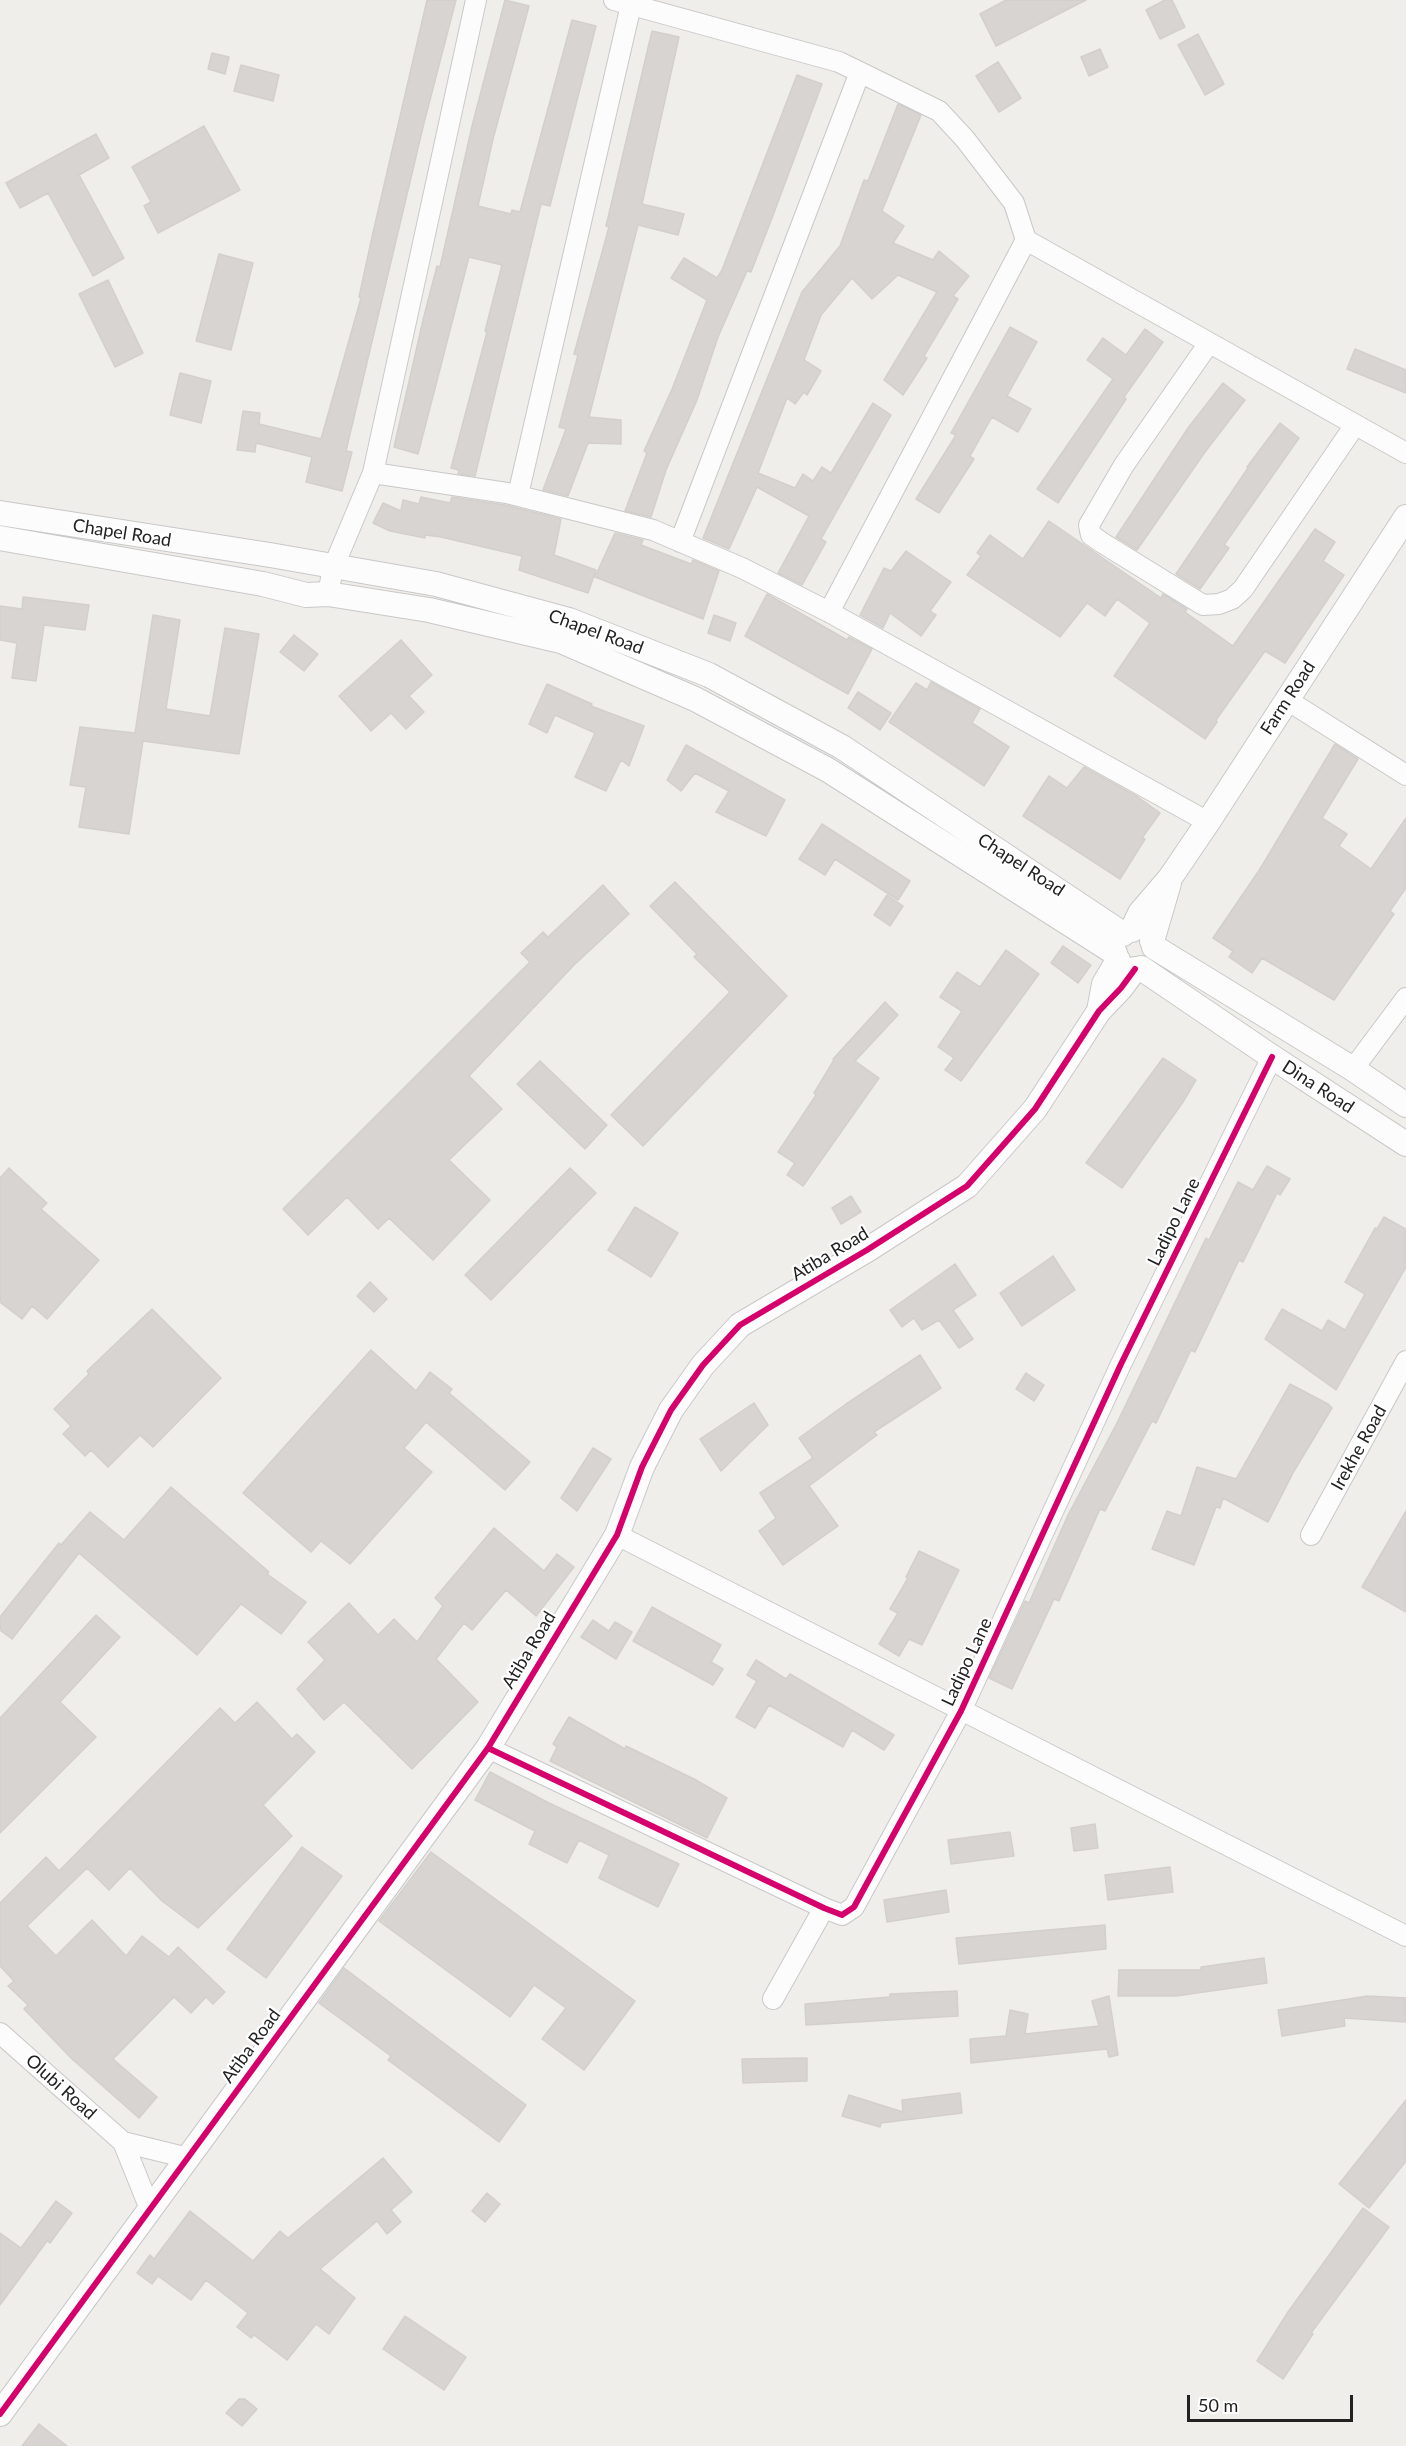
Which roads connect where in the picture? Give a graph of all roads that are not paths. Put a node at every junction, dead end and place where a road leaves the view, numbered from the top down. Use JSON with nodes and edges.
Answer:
{"nodes":[{"id":1,"x":476,"y":0,"type":"edge"},
{"id":2,"x":622,"y":2,"type":"edge"},
{"id":3,"x":860,"y":72,"type":"junction"},
{"id":4,"x":1026,"y":240,"type":"junction"},
{"id":5,"x":1209,"y":343,"type":"junction"},
{"id":6,"x":1355,"y":425,"type":"junction"},
{"id":7,"x":1406,"y":453,"type":"edge"},
{"id":8,"x":373,"y":473,"type":"junction"},
{"id":9,"x":518,"y":495,"type":"junction"},
{"id":10,"x":0,"y":513,"type":"edge"},
{"id":11,"x":1406,"y":517,"type":"edge"},
{"id":12,"x":0,"y":538,"type":"edge"},
{"id":13,"x":681,"y":542,"type":"junction"},
{"id":14,"x":333,"y":568,"type":"junction"},
{"id":15,"x":328,"y":594,"type":"junction"},
{"id":16,"x":829,"y":612,"type":"junction"},
{"id":17,"x":1287,"y":700,"type":"junction"},
{"id":18,"x":1406,"y":775,"type":"edge"},
{"id":19,"x":1208,"y":822,"type":"junction"},
{"id":20,"x":1134,"y":950,"type":"junction"},
{"id":21,"x":1406,"y":998,"type":"edge"},
{"id":22,"x":1272,"y":1057,"type":"junction"},
{"id":23,"x":1353,"y":1069,"type":"junction"},
{"id":24,"x":1406,"y":1105,"type":"edge"},
{"id":25,"x":1406,"y":1144,"type":"edge"},
{"id":26,"x":1406,"y":1361,"type":"edge"},
{"id":27,"x":616,"y":1535,"type":"junction"},
{"id":28,"x":1311,"y":1535,"type":"dead end"},
{"id":29,"x":961,"y":1711,"type":"junction"},
{"id":30,"x":488,"y":1748,"type":"junction"},
{"id":31,"x":824,"y":1908,"type":"junction"},
{"id":32,"x":1406,"y":1936,"type":"edge"},
{"id":33,"x":773,"y":2000,"type":"dead end"},
{"id":34,"x":0,"y":2033,"type":"edge"},
{"id":35,"x":123,"y":2142,"type":"junction"},
{"id":36,"x":188,"y":2157,"type":"junction"},
{"id":37,"x":150,"y":2209,"type":"junction"},
{"id":38,"x":0,"y":2414,"type":"edge"}],
"edges":[{"from":1,"to":8,"type":"street"},
{"from":2,"to":3,"type":"street"},
{"from":2,"to":9,"type":"street"},
{"from":3,"to":4,"type":"street"},
{"from":3,"to":13,"type":"street"},
{"from":4,"to":5,"type":"street"},
{"from":4,"to":16,"type":"street"},
{"from":5,"to":6,"type":"street"},
{"from":5,"to":6,"type":"street"},
{"from":6,"to":7,"type":"street"},
{"from":8,"to":9,"type":"street"},
{"from":8,"to":14,"type":"street"},
{"from":9,"to":13,"type":"street"},
{"from":10,"to":14,"type":"street","name":"Chapel Road"},
{"from":11,"to":17,"type":"street","name":"Farm Road"},
{"from":12,"to":15,"type":"street","name":"Chapel Road"},
{"from":13,"to":16,"type":"street"},
{"from":14,"to":15,"type":"street"},
{"from":14,"to":20,"type":"street","name":"Chapel Road"},
{"from":15,"to":20,"type":"street","name":"Chapel Road"},
{"from":16,"to":19,"type":"street"},
{"from":17,"to":18,"type":"street"},
{"from":17,"to":19,"type":"street","name":"Farm Road"},
{"from":19,"to":20,"type":"street","name":"Farm Road"},
{"from":20,"to":22,"type":"street","name":"Dina Road"},
{"from":20,"to":23,"type":"street","name":"Dina Road"},
{"from":20,"to":27,"type":"street","name":"Atiba Road"},
{"from":21,"to":23,"type":"street"},
{"from":22,"to":25,"type":"street","name":"Dina Road"},
{"from":22,"to":29,"type":"street","name":"Ladipo Lane"},
{"from":23,"to":24,"type":"street","name":"Dina Road"},
{"from":26,"to":28,"type":"street","name":"Irekhe Road"},
{"from":27,"to":29,"type":"street"},
{"from":27,"to":30,"type":"street","name":"Atiba Road"},
{"from":29,"to":31,"type":"street","name":"Ladipo Lane"},
{"from":29,"to":32,"type":"street"},
{"from":30,"to":31,"type":"street","name":"Ladipo Lane"},
{"from":30,"to":36,"type":"street","name":"Atiba Road"},
{"from":31,"to":33,"type":"street"},
{"from":34,"to":35,"type":"street","name":"Olubi Road"},
{"from":35,"to":36,"type":"street","name":"Olubi Road"},
{"from":35,"to":37,"type":"street","name":"Olubi Road"},
{"from":36,"to":37,"type":"street","name":"Atiba Road"},
{"from":37,"to":38,"type":"street","name":"Atiba Road"}]}
